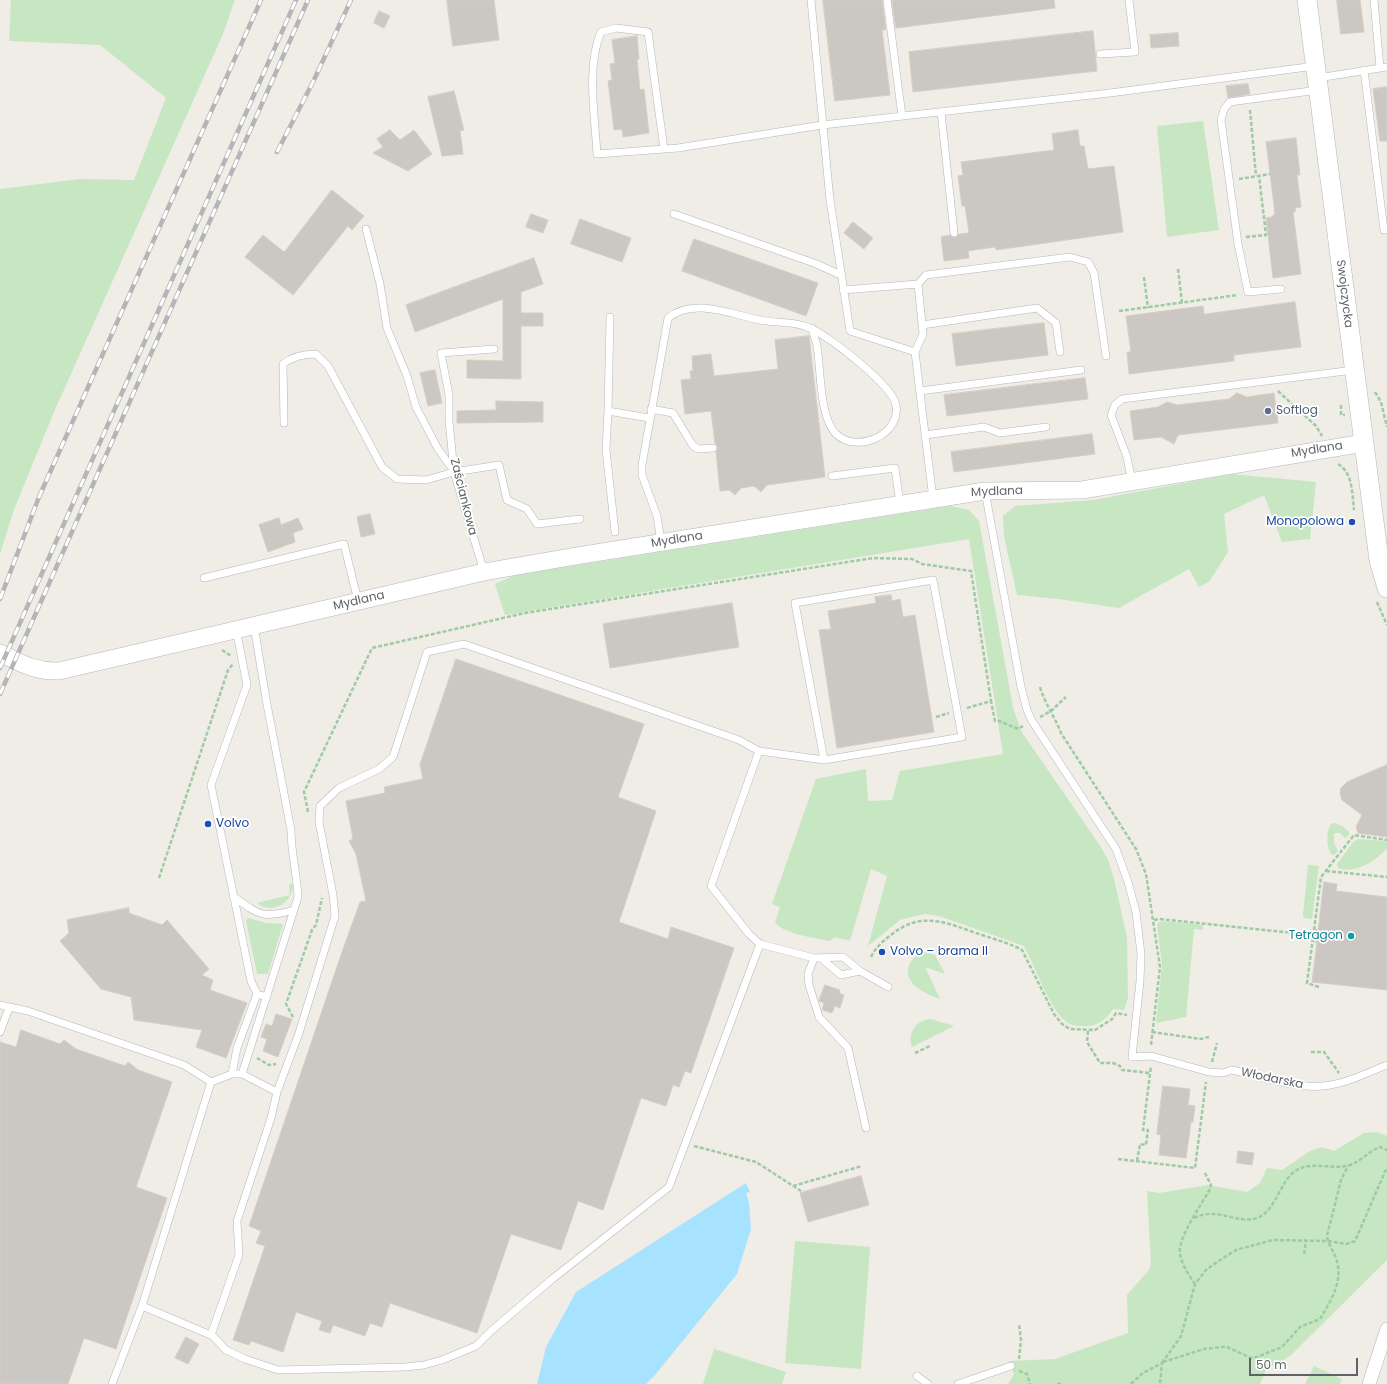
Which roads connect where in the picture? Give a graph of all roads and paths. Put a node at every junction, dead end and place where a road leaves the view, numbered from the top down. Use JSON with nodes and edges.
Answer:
{"nodes":[{"id":1,"x":811,"y":0,"type":"edge"},
{"id":2,"x":887,"y":0,"type":"edge"},
{"id":3,"x":1129,"y":0,"type":"edge"},
{"id":4,"x":1307,"y":0,"type":"edge"},
{"id":5,"x":1374,"y":0,"type":"edge"},
{"id":6,"x":1100,"y":54,"type":"dead end"},
{"id":7,"x":1384,"y":68,"type":"edge"},
{"id":8,"x":1364,"y":70,"type":"junction"},
{"id":9,"x":1316,"y":78,"type":"junction"},
{"id":10,"x":1249,"y":100,"type":"junction"},
{"id":11,"x":941,"y":112,"type":"junction"},
{"id":12,"x":902,"y":116,"type":"junction"},
{"id":13,"x":822,"y":125,"type":"junction"},
{"id":14,"x":664,"y":149,"type":"junction"},
{"id":15,"x":1270,"y":174,"type":"dead end"},
{"id":16,"x":1258,"y":176,"type":"junction"},
{"id":17,"x":1230,"y":180,"type":"junction"},
{"id":18,"x":674,"y":214,"type":"dead end"},
{"id":19,"x":366,"y":229,"type":"dead end"},
{"id":20,"x":1387,"y":230,"type":"edge"},
{"id":21,"x":954,"y":233,"type":"dead end"},
{"id":22,"x":1238,"y":238,"type":"junction"},
{"id":23,"x":1178,"y":269,"type":"dead end"},
{"id":24,"x":841,"y":275,"type":"junction"},
{"id":25,"x":1144,"y":277,"type":"dead end"},
{"id":26,"x":918,"y":284,"type":"junction"},
{"id":27,"x":1281,"y":289,"type":"dead end"},
{"id":28,"x":843,"y":290,"type":"junction"},
{"id":29,"x":1248,"y":292,"type":"junction"},
{"id":30,"x":1182,"y":304,"type":"junction"},
{"id":31,"x":1148,"y":308,"type":"junction"},
{"id":32,"x":1119,"y":312,"type":"dead end"},
{"id":33,"x":610,"y":316,"type":"dead end"},
{"id":34,"x":922,"y":325,"type":"junction"},
{"id":35,"x":812,"y":328,"type":"junction"},
{"id":36,"x":494,"y":349,"type":"dead end"},
{"id":37,"x":915,"y":352,"type":"junction"},
{"id":38,"x":1060,"y":352,"type":"dead end"},
{"id":39,"x":1106,"y":356,"type":"dead end"},
{"id":40,"x":1081,"y":370,"type":"dead end"},
{"id":41,"x":1354,"y":370,"type":"junction"},
{"id":42,"x":1373,"y":386,"type":"dead end"},
{"id":43,"x":920,"y":391,"type":"junction"},
{"id":44,"x":1272,"y":391,"type":"dead end"},
{"id":45,"x":651,"y":408,"type":"junction"},
{"id":46,"x":608,"y":411,"type":"junction"},
{"id":47,"x":650,"y":418,"type":"junction"},
{"id":48,"x":284,"y":423,"type":"dead end"},
{"id":49,"x":1046,"y":427,"type":"dead end"},
{"id":50,"x":1387,"y":427,"type":"edge"},
{"id":51,"x":925,"y":435,"type":"junction"},
{"id":52,"x":1326,"y":438,"type":"dead end"},
{"id":53,"x":1364,"y":443,"type":"junction"},
{"id":54,"x":714,"y":448,"type":"dead end"},
{"id":55,"x":454,"y":472,"type":"junction"},
{"id":56,"x":832,"y":476,"type":"dead end"},
{"id":57,"x":1132,"y":482,"type":"junction"},
{"id":58,"x":985,"y":491,"type":"junction"},
{"id":59,"x":933,"y":498,"type":"junction"},
{"id":60,"x":900,"y":504,"type":"junction"},
{"id":61,"x":580,"y":519,"type":"dead end"},
{"id":62,"x":615,"y":532,"type":"dead end"},
{"id":63,"x":661,"y":542,"type":"junction"},
{"id":64,"x":484,"y":572,"type":"junction"},
{"id":65,"x":204,"y":578,"type":"dead end"},
{"id":66,"x":1387,"y":588,"type":"edge"},
{"id":67,"x":358,"y":601,"type":"junction"},
{"id":68,"x":254,"y":625,"type":"junction"},
{"id":69,"x":236,"y":629,"type":"junction"},
{"id":70,"x":218,"y":648,"type":"dead end"},
{"id":71,"x":0,"y":652,"type":"edge"},
{"id":72,"x":233,"y":657,"type":"dead end"},
{"id":73,"x":236,"y":660,"type":"dead end"},
{"id":74,"x":1066,"y":697,"type":"dead end"},
{"id":75,"x":991,"y":701,"type":"junction"},
{"id":76,"x":957,"y":710,"type":"junction"},
{"id":77,"x":936,"y":717,"type":"dead end"},
{"id":78,"x":1032,"y":721,"type":"junction"},
{"id":79,"x":759,"y":751,"type":"junction"},
{"id":80,"x":824,"y":760,"type":"junction"},
{"id":81,"x":308,"y":814,"type":"dead end"},
{"id":82,"x":1387,"y":840,"type":"edge"},
{"id":83,"x":1326,"y":871,"type":"junction"},
{"id":84,"x":1387,"y":877,"type":"edge"},
{"id":85,"x":159,"y":878,"type":"dead end"},
{"id":86,"x":322,"y":895,"type":"dead end"},
{"id":87,"x":233,"y":896,"type":"junction"},
{"id":88,"x":294,"y":910,"type":"junction"},
{"id":89,"x":1154,"y":920,"type":"dead end"},
{"id":90,"x":1313,"y":935,"type":"junction"},
{"id":91,"x":760,"y":944,"type":"junction"},
{"id":92,"x":871,"y":957,"type":"dead end"},
{"id":93,"x":814,"y":958,"type":"junction"},
{"id":94,"x":822,"y":959,"type":"junction"},
{"id":95,"x":860,"y":971,"type":"junction"},
{"id":96,"x":888,"y":987,"type":"dead end"},
{"id":97,"x":1319,"y":987,"type":"dead end"},
{"id":98,"x":257,"y":994,"type":"junction"},
{"id":99,"x":267,"y":997,"type":"junction"},
{"id":100,"x":0,"y":1005,"type":"edge"},
{"id":101,"x":9,"y":1008,"type":"junction"},
{"id":102,"x":1127,"y":1016,"type":"dead end"},
{"id":103,"x":294,"y":1019,"type":"dead end"},
{"id":104,"x":1088,"y":1031,"type":"junction"},
{"id":105,"x":0,"y":1032,"type":"edge"},
{"id":106,"x":1152,"y":1032,"type":"dead end"},
{"id":107,"x":1209,"y":1037,"type":"dead end"},
{"id":108,"x":1217,"y":1043,"type":"dead end"},
{"id":109,"x":930,"y":1046,"type":"dead end"},
{"id":110,"x":1311,"y":1052,"type":"dead end"},
{"id":111,"x":915,"y":1053,"type":"dead end"},
{"id":112,"x":256,"y":1057,"type":"dead end"},
{"id":113,"x":279,"y":1061,"type":"dead end"},
{"id":114,"x":1387,"y":1065,"type":"edge"},
{"id":115,"x":1210,"y":1072,"type":"junction"},
{"id":116,"x":1150,"y":1073,"type":"dead end"},
{"id":117,"x":232,"y":1074,"type":"junction"},
{"id":118,"x":242,"y":1074,"type":"junction"},
{"id":119,"x":1345,"y":1081,"type":"junction"},
{"id":120,"x":212,"y":1082,"type":"junction"},
{"id":121,"x":277,"y":1092,"type":"junction"},
{"id":122,"x":866,"y":1128,"type":"dead end"},
{"id":123,"x":686,"y":1144,"type":"junction"},
{"id":124,"x":1387,"y":1150,"type":"edge"},
{"id":125,"x":1118,"y":1159,"type":"dead end"},
{"id":126,"x":862,"y":1166,"type":"dead end"},
{"id":127,"x":1348,"y":1166,"type":"junction"},
{"id":128,"x":1387,"y":1167,"type":"edge"},
{"id":129,"x":1205,"y":1173,"type":"dead end"},
{"id":130,"x":793,"y":1186,"type":"junction"},
{"id":131,"x":802,"y":1191,"type":"dead end"},
{"id":132,"x":1194,"y":1218,"type":"junction"},
{"id":133,"x":1306,"y":1241,"type":"junction"},
{"id":134,"x":1328,"y":1241,"type":"junction"},
{"id":135,"x":1304,"y":1254,"type":"dead end"},
{"id":136,"x":1194,"y":1284,"type":"junction"},
{"id":137,"x":142,"y":1306,"type":"junction"},
{"id":138,"x":1019,"y":1324,"type":"dead end"},
{"id":139,"x":1387,"y":1329,"type":"edge"},
{"id":140,"x":211,"y":1335,"type":"junction"},
{"id":141,"x":1162,"y":1363,"type":"junction"},
{"id":142,"x":1012,"y":1369,"type":"joint"},
{"id":143,"x":1018,"y":1371,"type":"junction"},
{"id":144,"x":918,"y":1376,"type":"dead end"},
{"id":145,"x":112,"y":1384,"type":"edge"},
{"id":146,"x":928,"y":1384,"type":"edge"},
{"id":147,"x":958,"y":1384,"type":"edge"},
{"id":148,"x":1030,"y":1384,"type":"edge"},
{"id":149,"x":1057,"y":1384,"type":"edge"},
{"id":150,"x":1063,"y":1384,"type":"edge"},
{"id":151,"x":1131,"y":1384,"type":"edge"},
{"id":152,"x":1160,"y":1384,"type":"edge"},
{"id":153,"x":1369,"y":1384,"type":"edge"}],
"edges":[{"from":1,"to":13,"type":"lane"},
{"from":2,"to":12,"type":"lane"},
{"from":3,"to":6,"type":"lane"},
{"from":4,"to":9,"type":"main road","name":"Swojczycka"},
{"from":5,"to":7,"type":"lane"},
{"from":7,"to":8,"type":"lane"},
{"from":8,"to":9,"type":"lane"},
{"from":8,"to":20,"type":"lane"},
{"from":9,"to":10,"type":"lane"},
{"from":9,"to":11,"type":"lane"},
{"from":9,"to":41,"type":"main road","name":"Swojczycka"},
{"from":10,"to":16,"type":"path"},
{"from":10,"to":17,"type":"lane"},
{"from":11,"to":12,"type":"lane"},
{"from":11,"to":21,"type":"lane"},
{"from":12,"to":13,"type":"lane"},
{"from":13,"to":14,"type":"lane"},
{"from":13,"to":24,"type":"lane"},
{"from":14,"to":14,"type":"lane"},
{"from":15,"to":16,"type":"path"},
{"from":16,"to":17,"type":"path"},
{"from":16,"to":22,"type":"path"},
{"from":17,"to":22,"type":"lane"},
{"from":18,"to":24,"type":"lane"},
{"from":19,"to":55,"type":"lane"},
{"from":22,"to":29,"type":"lane"},
{"from":23,"to":30,"type":"path"},
{"from":24,"to":28,"type":"lane"},
{"from":25,"to":31,"type":"path"},
{"from":26,"to":28,"type":"lane"},
{"from":26,"to":34,"type":"lane"},
{"from":26,"to":39,"type":"lane"},
{"from":27,"to":29,"type":"lane"},
{"from":28,"to":37,"type":"lane"},
{"from":29,"to":30,"type":"path"},
{"from":30,"to":31,"type":"path"},
{"from":31,"to":32,"type":"path"},
{"from":33,"to":46,"type":"lane"},
{"from":34,"to":37,"type":"lane"},
{"from":34,"to":38,"type":"lane"},
{"from":35,"to":35,"type":"lane"},
{"from":35,"to":45,"type":"lane"},
{"from":36,"to":55,"type":"lane","name":"Zaściankowa"},
{"from":37,"to":43,"type":"lane"},
{"from":40,"to":43,"type":"lane"},
{"from":41,"to":53,"type":"main road","name":"Swojczycka"},
{"from":41,"to":57,"type":"lane"},
{"from":42,"to":50,"type":"path"},
{"from":43,"to":51,"type":"lane"},
{"from":44,"to":52,"type":"path"},
{"from":45,"to":47,"type":"lane"},
{"from":45,"to":54,"type":"lane"},
{"from":46,"to":47,"type":"lane"},
{"from":46,"to":62,"type":"lane"},
{"from":47,"to":63,"type":"lane"},
{"from":48,"to":55,"type":"lane"},
{"from":49,"to":51,"type":"lane"},
{"from":51,"to":59,"type":"lane"},
{"from":53,"to":57,"type":"street","name":"Mydlana"},
{"from":53,"to":66,"type":"main road","name":"Swojczycka"},
{"from":55,"to":61,"type":"lane"},
{"from":55,"to":64,"type":"lane","name":"Zaściankowa"},
{"from":56,"to":60,"type":"lane"},
{"from":57,"to":58,"type":"street","name":"Mydlana"},
{"from":58,"to":59,"type":"street","name":"Mydlana"},
{"from":58,"to":78,"type":"lane"},
{"from":59,"to":60,"type":"street","name":"Mydlana"},
{"from":60,"to":63,"type":"street","name":"Mydlana"},
{"from":63,"to":64,"type":"street","name":"Mydlana"},
{"from":64,"to":67,"type":"street","name":"Mydlana"},
{"from":65,"to":67,"type":"lane"},
{"from":67,"to":68,"type":"street","name":"Mydlana"},
{"from":68,"to":69,"type":"street","name":"Mydlana"},
{"from":68,"to":88,"type":"lane"},
{"from":69,"to":71,"type":"street","name":"Mydlana"},
{"from":69,"to":87,"type":"lane"},
{"from":70,"to":72,"type":"path"},
{"from":73,"to":85,"type":"path"},
{"from":74,"to":78,"type":"path"},
{"from":75,"to":76,"type":"path"},
{"from":75,"to":78,"type":"path"},
{"from":75,"to":81,"type":"path"},
{"from":76,"to":77,"type":"path"},
{"from":76,"to":80,"type":"lane"},
{"from":76,"to":80,"type":"lane"},
{"from":78,"to":115,"type":"lane","name":"Włodarska"},
{"from":79,"to":80,"type":"lane"},
{"from":79,"to":91,"type":"lane"},
{"from":79,"to":121,"type":"lane"},
{"from":82,"to":83,"type":"path"},
{"from":83,"to":84,"type":"path"},
{"from":83,"to":90,"type":"path"},
{"from":86,"to":103,"type":"path"},
{"from":87,"to":88,"type":"lane"},
{"from":87,"to":98,"type":"lane"},
{"from":88,"to":99,"type":"lane"},
{"from":89,"to":90,"type":"path"},
{"from":90,"to":97,"type":"path"},
{"from":91,"to":93,"type":"lane"},
{"from":91,"to":123,"type":"lane"},
{"from":92,"to":104,"type":"path"},
{"from":93,"to":94,"type":"lane"},
{"from":93,"to":122,"type":"lane"},
{"from":94,"to":95,"type":"lane"},
{"from":94,"to":95,"type":"lane"},
{"from":95,"to":96,"type":"lane"},
{"from":98,"to":99,"type":"lane"},
{"from":98,"to":117,"type":"lane"},
{"from":99,"to":118,"type":"lane"},
{"from":100,"to":101,"type":"lane"},
{"from":101,"to":105,"type":"lane"},
{"from":101,"to":120,"type":"lane"},
{"from":102,"to":104,"type":"path"},
{"from":104,"to":116,"type":"path"},
{"from":106,"to":107,"type":"path"},
{"from":108,"to":115,"type":"path"},
{"from":109,"to":111,"type":"path"},
{"from":110,"to":119,"type":"path"},
{"from":112,"to":113,"type":"path"},
{"from":114,"to":119,"type":"lane","name":"Włodarska"},
{"from":115,"to":119,"type":"lane","name":"Włodarska"},
{"from":115,"to":125,"type":"path"},
{"from":117,"to":118,"type":"lane"},
{"from":117,"to":120,"type":"lane"},
{"from":118,"to":121,"type":"lane"},
{"from":120,"to":137,"type":"lane"},
{"from":121,"to":140,"type":"lane"},
{"from":123,"to":130,"type":"path"},
{"from":123,"to":140,"type":"lane"},
{"from":124,"to":127,"type":"path"},
{"from":126,"to":130,"type":"path"},
{"from":127,"to":132,"type":"path"},
{"from":127,"to":134,"type":"path"},
{"from":128,"to":134,"type":"path"},
{"from":129,"to":132,"type":"path"},
{"from":130,"to":131,"type":"path"},
{"from":132,"to":136,"type":"path"},
{"from":133,"to":134,"type":"path"},
{"from":133,"to":135,"type":"path"},
{"from":133,"to":136,"type":"path"},
{"from":134,"to":141,"type":"path"},
{"from":136,"to":141,"type":"path"},
{"from":137,"to":140,"type":"lane"},
{"from":137,"to":145,"type":"lane"},
{"from":138,"to":143,"type":"path"},
{"from":139,"to":153,"type":"street"},
{"from":141,"to":151,"type":"path"},
{"from":141,"to":152,"type":"path"},
{"from":142,"to":143,"type":"path"},
{"from":142,"to":147,"type":"lane"},
{"from":143,"to":148,"type":"path"},
{"from":144,"to":146,"type":"lane"},
{"from":149,"to":150,"type":"path"}]}
